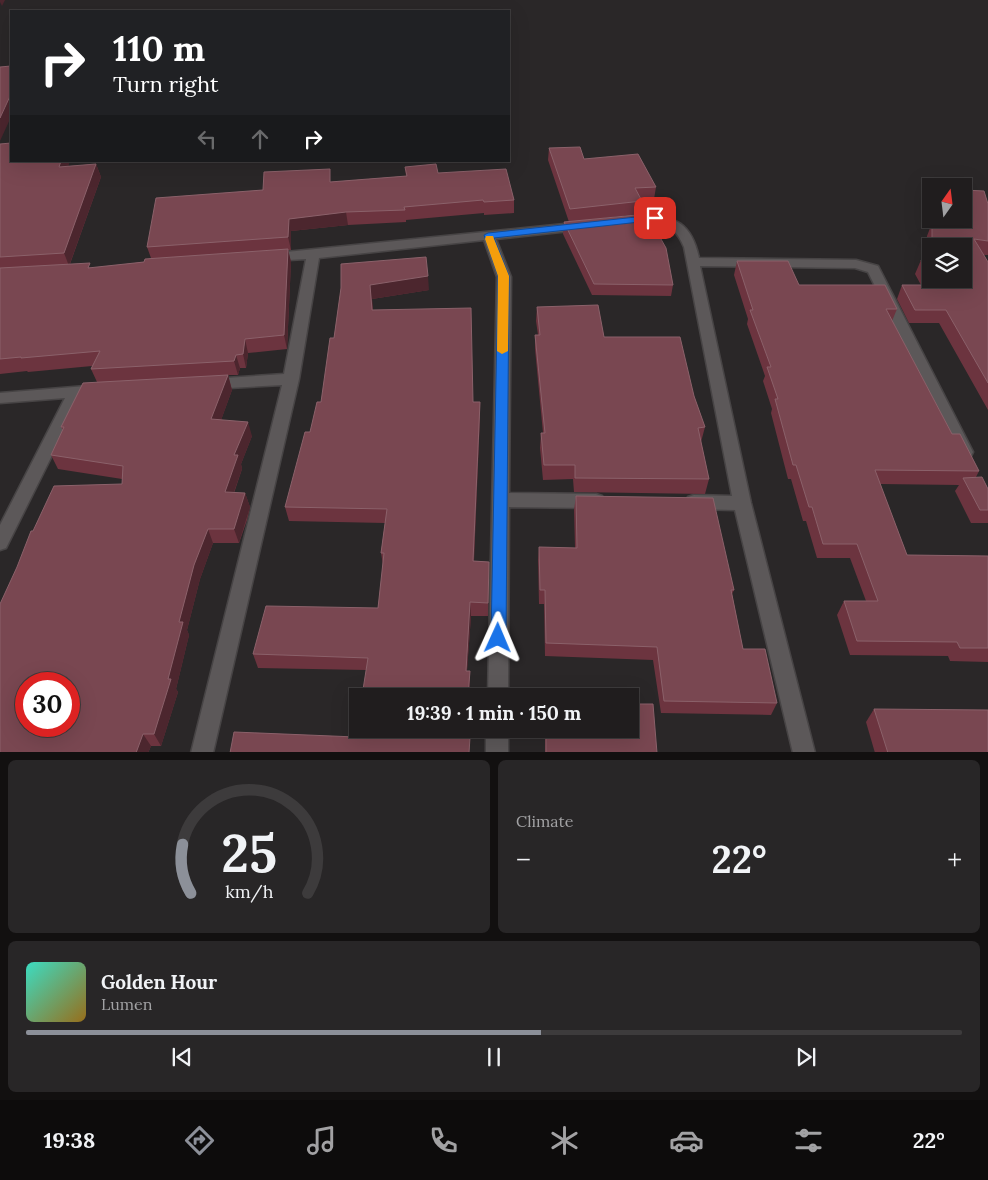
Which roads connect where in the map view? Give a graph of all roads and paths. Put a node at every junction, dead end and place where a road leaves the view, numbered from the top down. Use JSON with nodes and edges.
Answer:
{"nodes":[{"id":1,"x":620,"y":221,"type":"edge"},
{"id":2,"x":601,"y":224,"type":"edge"},
{"id":3,"x":488,"y":235,"type":"junction"},
{"id":4,"x":313,"y":254,"type":"junction"},
{"id":5,"x":254,"y":259,"type":"edge"},
{"id":6,"x":693,"y":262,"type":"junction"},
{"id":7,"x":291,"y":379,"type":"junction"},
{"id":8,"x":193,"y":385,"type":"edge"},
{"id":9,"x":115,"y":389,"type":"edge"},
{"id":10,"x":76,"y":391,"type":"junction"},
{"id":11,"x":0,"y":398,"type":"edge"},
{"id":12,"x":970,"y":462,"type":"edge"},
{"id":13,"x":500,"y":500,"type":"junction"},
{"id":14,"x":616,"y":502,"type":"edge"},
{"id":15,"x":674,"y":502,"type":"edge"},
{"id":16,"x":742,"y":503,"type":"junction"},
{"id":17,"x":0,"y":543,"type":"edge"},
{"id":18,"x":498,"y":688,"type":"edge"},
{"id":19,"x":497,"y":738,"type":"edge"},
{"id":20,"x":202,"y":752,"type":"edge"},
{"id":21,"x":497,"y":752,"type":"edge"},
{"id":22,"x":804,"y":752,"type":"edge"}],
"edges":[{"from":1,"to":6,"type":"street"},
{"from":2,"to":3,"type":"street"},
{"from":3,"to":4,"type":"street"},
{"from":3,"to":13,"type":"street"},
{"from":4,"to":5,"type":"street"},
{"from":4,"to":7,"type":"street"},
{"from":6,"to":12,"type":"street"},
{"from":6,"to":16,"type":"street"},
{"from":7,"to":8,"type":"street"},
{"from":7,"to":20,"type":"street"},
{"from":9,"to":10,"type":"street"},
{"from":10,"to":11,"type":"street"},
{"from":10,"to":17,"type":"street"},
{"from":13,"to":14,"type":"street"},
{"from":13,"to":18,"type":"street"},
{"from":15,"to":16,"type":"street"},
{"from":16,"to":22,"type":"street"},
{"from":19,"to":21,"type":"street"}]}
